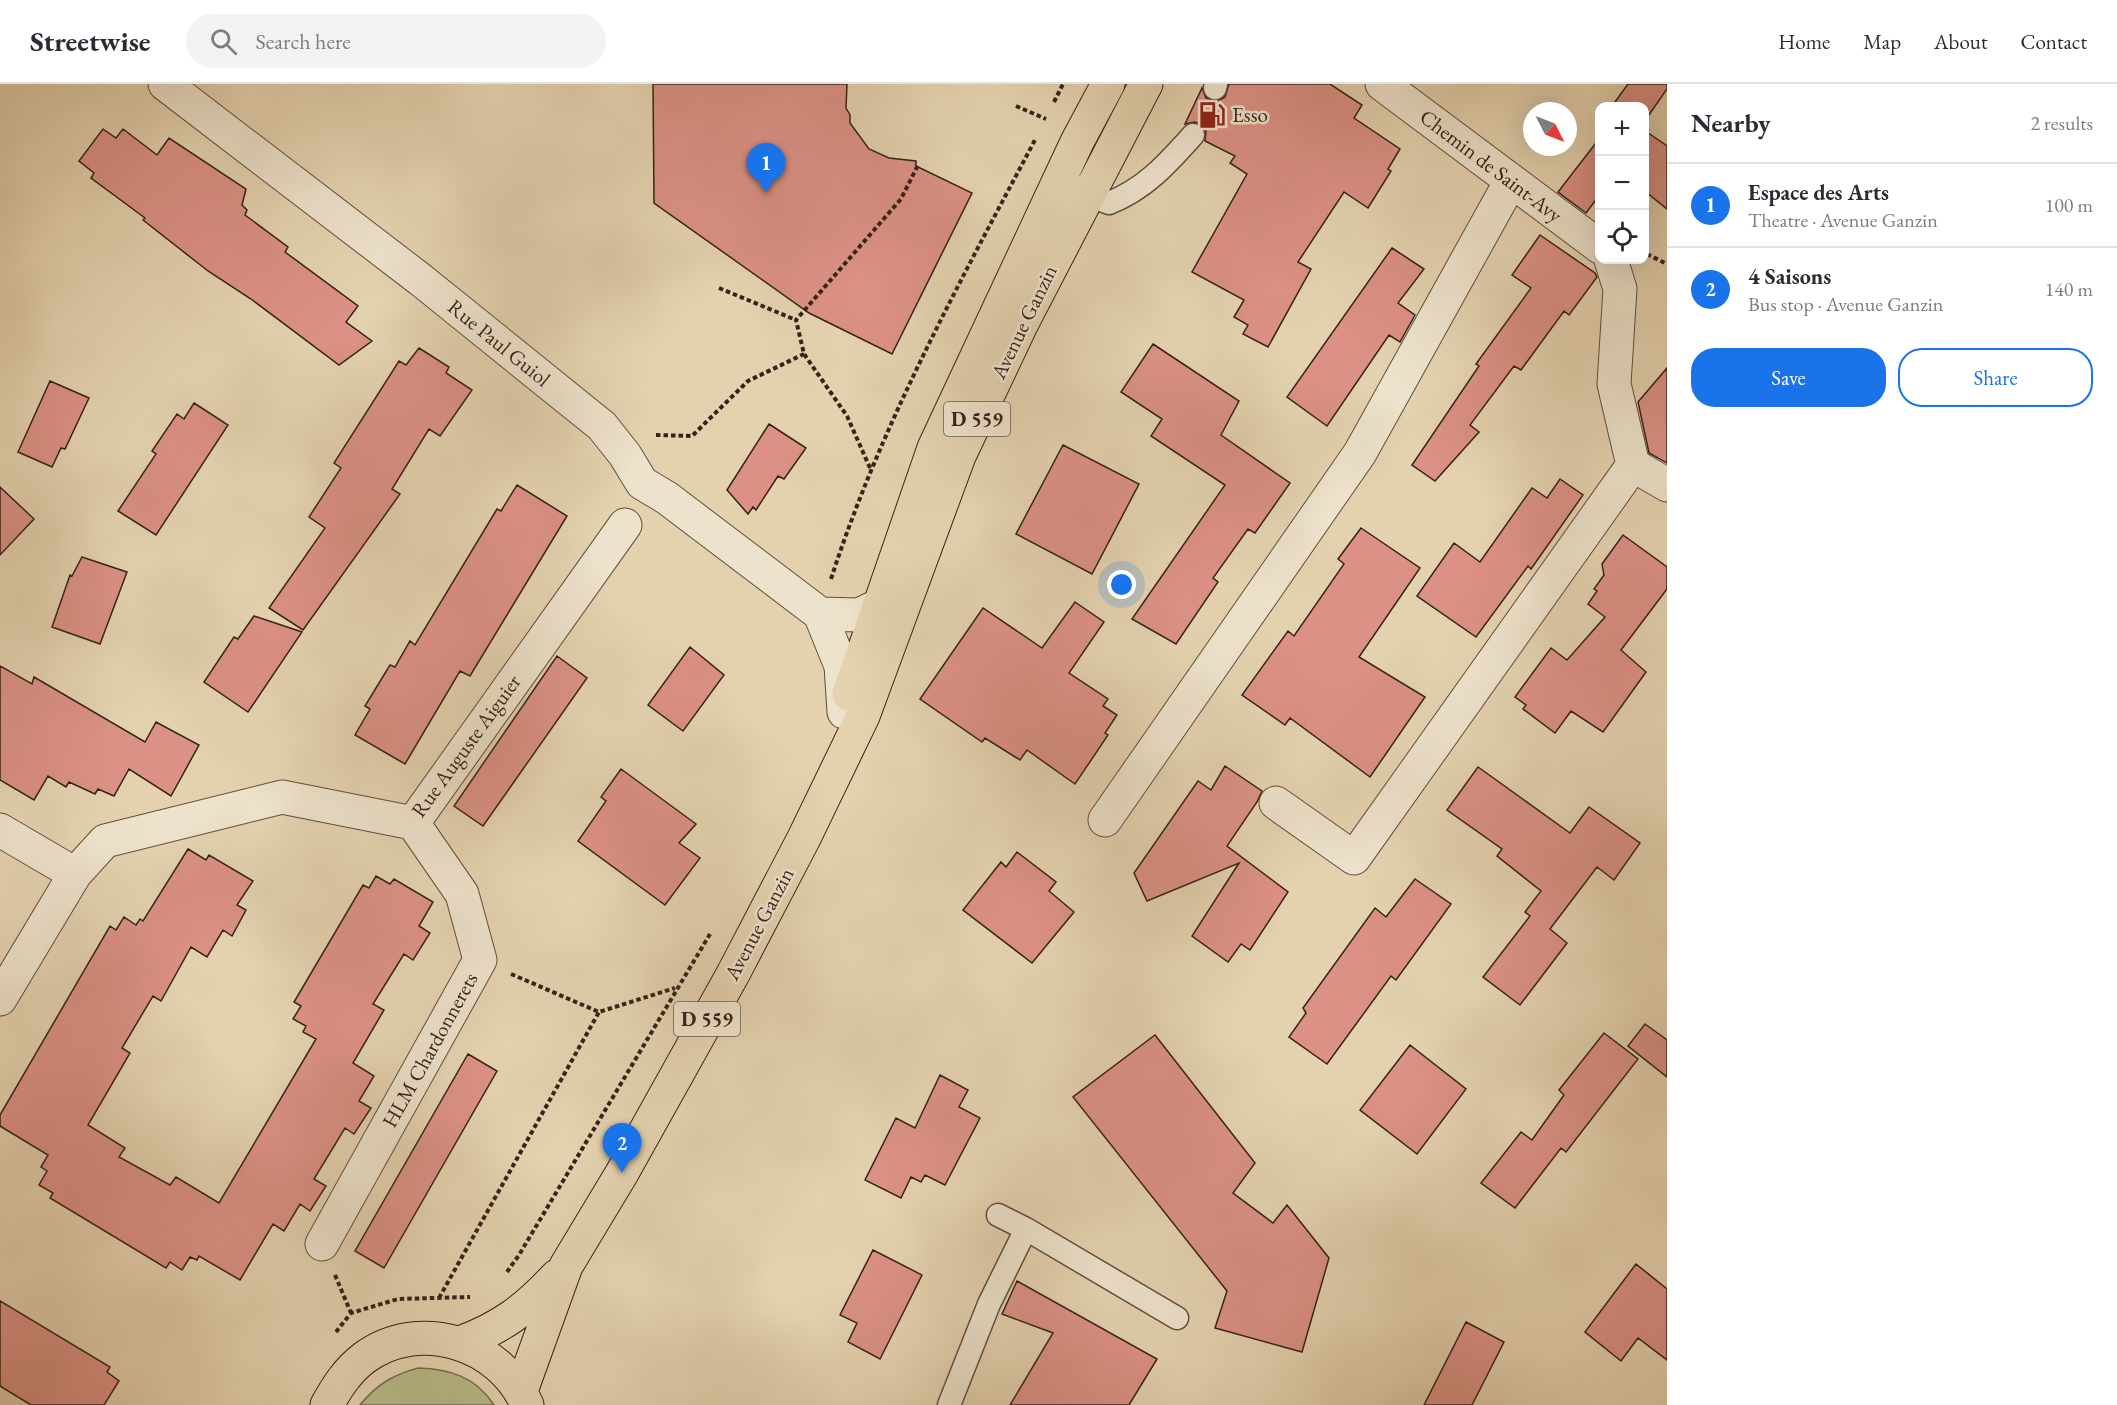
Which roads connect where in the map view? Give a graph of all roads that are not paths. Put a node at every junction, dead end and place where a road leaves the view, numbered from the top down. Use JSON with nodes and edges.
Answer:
{"nodes":[{"id":1,"x":165,"y":84,"type":"edge"},
{"id":2,"x":1108,"y":84,"type":"edge"},
{"id":3,"x":1146,"y":84,"type":"edge"},
{"id":4,"x":1382,"y":84,"type":"edge"},
{"id":5,"x":1193,"y":135,"type":"dead end"},
{"id":6,"x":1077,"y":142,"type":"junction"},
{"id":7,"x":1511,"y":181,"type":"junction"},
{"id":8,"x":1088,"y":195,"type":"junction"},
{"id":9,"x":1595,"y":244,"type":"edge"},
{"id":10,"x":1612,"y":264,"type":"edge"},
{"id":11,"x":1633,"y":465,"type":"junction"},
{"id":12,"x":1667,"y":485,"type":"edge"},
{"id":13,"x":625,"y":525,"type":"dead end"},
{"id":14,"x":912,"y":588,"type":"junction"},
{"id":15,"x":877,"y":609,"type":"junction"},
{"id":16,"x":820,"y":614,"type":"junction"},
{"id":17,"x":844,"y":712,"type":"junction"},
{"id":18,"x":837,"y":767,"type":"junction"},
{"id":19,"x":1276,"y":803,"type":"dead end"},
{"id":20,"x":1106,"y":820,"type":"dead end"},
{"id":21,"x":413,"y":823,"type":"junction"},
{"id":22,"x":0,"y":830,"type":"edge"},
{"id":23,"x":75,"y":874,"type":"junction"},
{"id":24,"x":0,"y":999,"type":"edge"},
{"id":25,"x":998,"y":1215,"type":"dead end"},
{"id":26,"x":1026,"y":1229,"type":"junction"},
{"id":27,"x":322,"y":1244,"type":"dead end"},
{"id":28,"x":566,"y":1266,"type":"junction"},
{"id":29,"x":1177,"y":1318,"type":"dead end"},
{"id":30,"x":460,"y":1343,"type":"junction"},
{"id":31,"x":524,"y":1398,"type":"edge"},
{"id":32,"x":327,"y":1405,"type":"edge"},
{"id":33,"x":949,"y":1405,"type":"edge"}],
"edges":[{"from":1,"to":16,"type":"street","name":"Rue Paul Guiol"},
{"from":2,"to":6,"type":"main road","name":"Avenue Ganzin","number":"D 559"},
{"from":3,"to":8,"type":"main road","name":"Avenue Ganzin","number":"D 559"},
{"from":4,"to":7,"type":"street","name":"Chemin de Saint-Avy"},
{"from":5,"to":8,"type":"lane"},
{"from":6,"to":8,"type":"lane"},
{"from":6,"to":15,"type":"main road","name":"Avenue Ganzin","number":"D 559"},
{"from":7,"to":9,"type":"street","name":"Chemin de Saint-Avy"},
{"from":7,"to":20,"type":"street"},
{"from":8,"to":14,"type":"main road","name":"Avenue Ganzin","number":"D 559"},
{"from":10,"to":11,"type":"street"},
{"from":11,"to":12,"type":"street"},
{"from":11,"to":19,"type":"street"},
{"from":13,"to":21,"type":"street","name":"Rue Auguste Aiguier"},
{"from":14,"to":15,"type":"street"},
{"from":14,"to":18,"type":"main road","name":"Avenue Ganzin","number":"D 559"},
{"from":15,"to":16,"type":"street"},
{"from":15,"to":17,"type":"main road","name":"Avenue Ganzin","number":"D 559"},
{"from":16,"to":17,"type":"street"},
{"from":17,"to":18,"type":"main road","name":"Avenue Ganzin","number":"D 559"},
{"from":18,"to":28,"type":"main road","name":"Avenue Ganzin","number":"D 559"},
{"from":21,"to":23,"type":"street","name":"Rue Auguste Aiguier"},
{"from":21,"to":27,"type":"street","name":"HLM Chardonnerets"},
{"from":22,"to":23,"type":"street"},
{"from":23,"to":24,"type":"street","name":"Rue Auguste Aiguier"},
{"from":25,"to":26,"type":"lane"},
{"from":26,"to":29,"type":"lane"},
{"from":26,"to":33,"type":"lane"},
{"from":28,"to":30,"type":"main road","name":"Avenue Ganzin","number":"D 559"},
{"from":28,"to":31,"type":"main road","name":"Avenue Ganzin","number":"D 559"},
{"from":30,"to":31,"type":"main road"},
{"from":30,"to":32,"type":"main road"}]}
